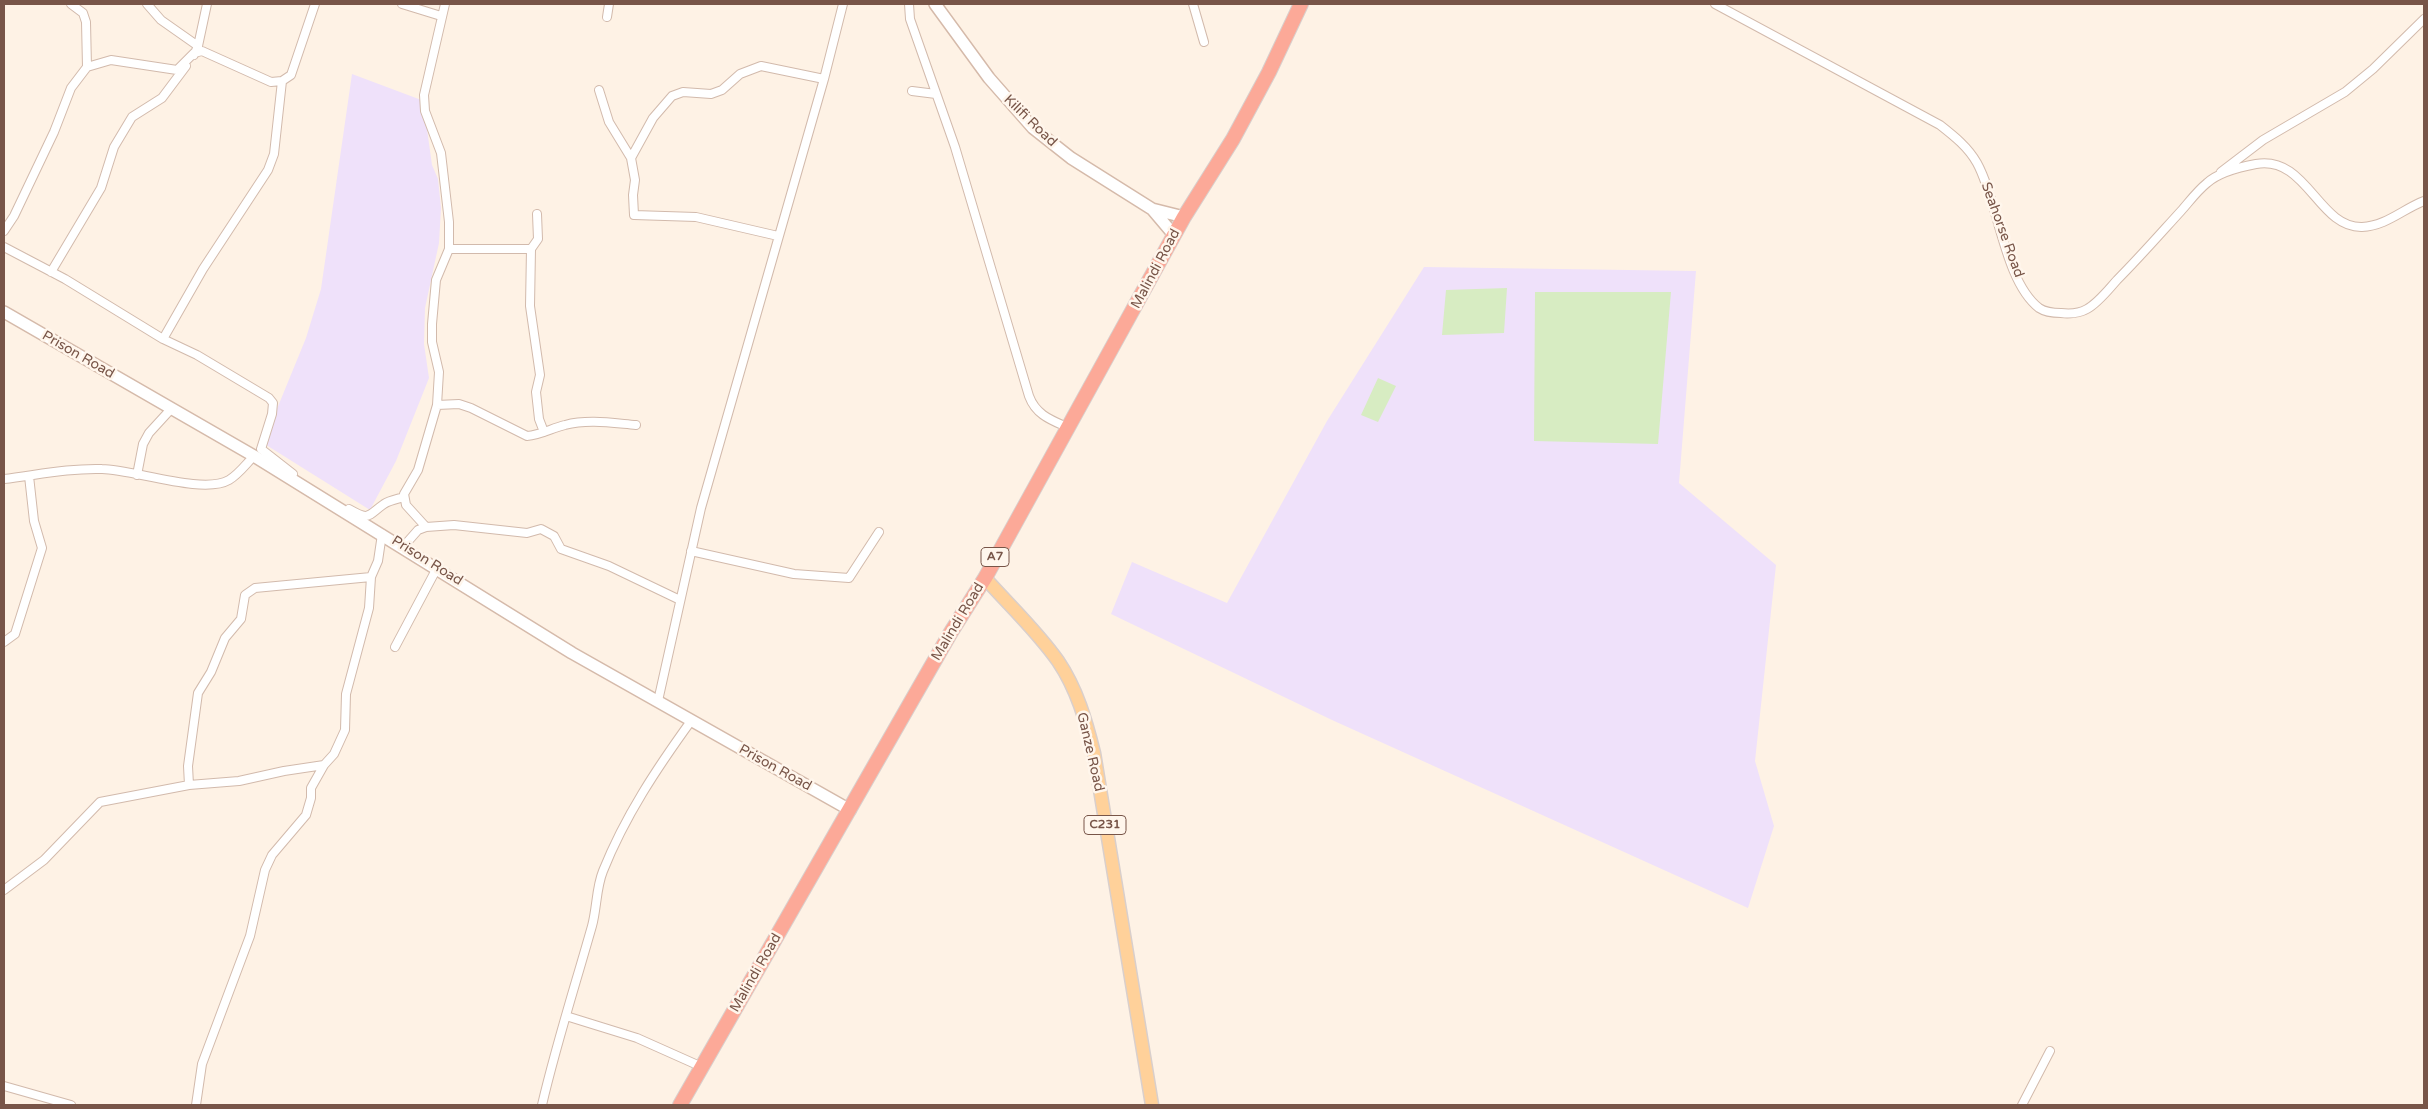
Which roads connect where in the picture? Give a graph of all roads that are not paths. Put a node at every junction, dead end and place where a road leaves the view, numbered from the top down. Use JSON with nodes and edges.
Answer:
{"nodes":[{"id":1,"x":71,"y":4,"type":"edge"},
{"id":2,"x":146,"y":4,"type":"edge"},
{"id":3,"x":208,"y":4,"type":"edge"},
{"id":4,"x":315,"y":4,"type":"edge"},
{"id":5,"x":402,"y":4,"type":"edge"},
{"id":6,"x":445,"y":4,"type":"edge"},
{"id":7,"x":609,"y":4,"type":"edge"},
{"id":8,"x":843,"y":4,"type":"edge"},
{"id":9,"x":909,"y":4,"type":"edge"},
{"id":10,"x":935,"y":4,"type":"edge"},
{"id":11,"x":1193,"y":4,"type":"edge"},
{"id":12,"x":1301,"y":4,"type":"edge"},
{"id":13,"x":1715,"y":4,"type":"edge"},
{"id":14,"x":1731,"y":8,"type":"edge"},
{"id":15,"x":441,"y":16,"type":"junction"},
{"id":16,"x":607,"y":17,"type":"dead end"},
{"id":17,"x":2424,"y":19,"type":"edge"},
{"id":18,"x":1204,"y":42,"type":"dead end"},
{"id":19,"x":197,"y":49,"type":"junction"},
{"id":20,"x":87,"y":68,"type":"junction"},
{"id":21,"x":824,"y":79,"type":"junction"},
{"id":22,"x":282,"y":80,"type":"junction"},
{"id":23,"x":599,"y":90,"type":"dead end"},
{"id":24,"x":912,"y":91,"type":"dead end"},
{"id":25,"x":936,"y":94,"type":"junction"},
{"id":26,"x":631,"y":158,"type":"junction"},
{"id":27,"x":2208,"y":182,"type":"junction"},
{"id":28,"x":2424,"y":201,"type":"edge"},
{"id":29,"x":1152,"y":209,"type":"junction"},
{"id":30,"x":537,"y":214,"type":"dead end"},
{"id":31,"x":1184,"y":217,"type":"junction"},
{"id":32,"x":4,"y":231,"type":"edge"},
{"id":33,"x":1174,"y":235,"type":"junction"},
{"id":34,"x":778,"y":236,"type":"junction"},
{"id":35,"x":4,"y":247,"type":"edge"},
{"id":36,"x":449,"y":249,"type":"junction"},
{"id":37,"x":531,"y":249,"type":"junction"},
{"id":38,"x":51,"y":272,"type":"junction"},
{"id":39,"x":4,"y":312,"type":"edge"},
{"id":40,"x":163,"y":339,"type":"junction"},
{"id":41,"x":437,"y":405,"type":"junction"},
{"id":42,"x":171,"y":409,"type":"junction"},
{"id":43,"x":636,"y":424,"type":"dead end"},
{"id":44,"x":1069,"y":428,"type":"junction"},
{"id":45,"x":544,"y":432,"type":"junction"},
{"id":46,"x":254,"y":456,"type":"junction"},
{"id":47,"x":137,"y":475,"type":"junction"},
{"id":48,"x":28,"y":476,"type":"junction"},
{"id":49,"x":4,"y":479,"type":"edge"},
{"id":50,"x":404,"y":497,"type":"junction"},
{"id":51,"x":426,"y":527,"type":"junction"},
{"id":52,"x":879,"y":532,"type":"dead end"},
{"id":53,"x":382,"y":534,"type":"junction"},
{"id":54,"x":403,"y":547,"type":"junction"},
{"id":55,"x":691,"y":551,"type":"junction"},
{"id":56,"x":437,"y":568,"type":"junction"},
{"id":57,"x":371,"y":577,"type":"junction"},
{"id":58,"x":984,"y":578,"type":"junction"},
{"id":59,"x":680,"y":600,"type":"junction"},
{"id":60,"x":4,"y":642,"type":"edge"},
{"id":61,"x":395,"y":646,"type":"dead end"},
{"id":62,"x":658,"y":702,"type":"junction"},
{"id":63,"x":692,"y":721,"type":"junction"},
{"id":64,"x":324,"y":766,"type":"junction"},
{"id":65,"x":189,"y":784,"type":"junction"},
{"id":66,"x":850,"y":810,"type":"junction"},
{"id":67,"x":4,"y":890,"type":"edge"},
{"id":68,"x":566,"y":1016,"type":"junction"},
{"id":69,"x":2050,"y":1051,"type":"dead end"},
{"id":70,"x":702,"y":1067,"type":"junction"},
{"id":71,"x":4,"y":1086,"type":"edge"},
{"id":72,"x":71,"y":1105,"type":"edge"},
{"id":73,"x":196,"y":1105,"type":"edge"},
{"id":74,"x":542,"y":1105,"type":"edge"},
{"id":75,"x":680,"y":1105,"type":"edge"},
{"id":76,"x":1152,"y":1105,"type":"edge"},
{"id":77,"x":2022,"y":1105,"type":"edge"}],
"edges":[{"from":1,"to":20,"type":"street"},
{"from":2,"to":19,"type":"street"},
{"from":3,"to":19,"type":"street"},
{"from":4,"to":22,"type":"street"},
{"from":5,"to":15,"type":"street"},
{"from":6,"to":15,"type":"street"},
{"from":7,"to":16,"type":"street"},
{"from":8,"to":21,"type":"street"},
{"from":9,"to":25,"type":"street"},
{"from":10,"to":29,"type":"street","name":"Kilifi Road"},
{"from":11,"to":18,"type":"street"},
{"from":12,"to":31,"type":"highway","name":"Malindi Road","number":"A7"},
{"from":13,"to":14,"type":"street","name":"Seahorse Road"},
{"from":14,"to":27,"type":"street","name":"Seahorse Road"},
{"from":15,"to":36,"type":"street"},
{"from":17,"to":27,"type":"street"},
{"from":19,"to":20,"type":"street"},
{"from":19,"to":22,"type":"street"},
{"from":19,"to":38,"type":"street"},
{"from":20,"to":32,"type":"street"},
{"from":21,"to":26,"type":"street"},
{"from":21,"to":34,"type":"street"},
{"from":22,"to":40,"type":"street"},
{"from":23,"to":26,"type":"street"},
{"from":24,"to":25,"type":"street"},
{"from":25,"to":44,"type":"street"},
{"from":26,"to":34,"type":"street"},
{"from":27,"to":28,"type":"street","name":"Seahorse Road"},
{"from":29,"to":31,"type":"street","name":"Kilifi Road"},
{"from":29,"to":33,"type":"street","name":"Kilifi Road"},
{"from":30,"to":37,"type":"street"},
{"from":31,"to":33,"type":"highway","name":"Malindi Road","number":"A7"},
{"from":33,"to":44,"type":"highway","name":"Malindi Road","number":"A7"},
{"from":34,"to":55,"type":"street"},
{"from":35,"to":38,"type":"street"},
{"from":36,"to":37,"type":"street"},
{"from":36,"to":41,"type":"street"},
{"from":37,"to":45,"type":"street"},
{"from":38,"to":40,"type":"street"},
{"from":39,"to":42,"type":"street","name":"Prison Road"},
{"from":40,"to":50,"type":"street"},
{"from":41,"to":45,"type":"street"},
{"from":41,"to":50,"type":"street"},
{"from":42,"to":46,"type":"street","name":"Prison Road"},
{"from":42,"to":47,"type":"street"},
{"from":43,"to":45,"type":"street"},
{"from":44,"to":58,"type":"highway","name":"Malindi Road","number":"A7"},
{"from":46,"to":47,"type":"street"},
{"from":46,"to":53,"type":"street","name":"Prison Road"},
{"from":47,"to":48,"type":"street"},
{"from":48,"to":49,"type":"street"},
{"from":48,"to":60,"type":"street"},
{"from":50,"to":51,"type":"street"},
{"from":51,"to":54,"type":"street"},
{"from":51,"to":59,"type":"street"},
{"from":52,"to":55,"type":"street"},
{"from":53,"to":54,"type":"street","name":"Prison Road"},
{"from":53,"to":57,"type":"street"},
{"from":54,"to":56,"type":"street","name":"Prison Road"},
{"from":55,"to":59,"type":"street"},
{"from":56,"to":61,"type":"street"},
{"from":56,"to":62,"type":"street","name":"Prison Road"},
{"from":57,"to":64,"type":"street"},
{"from":57,"to":65,"type":"street"},
{"from":58,"to":66,"type":"highway","name":"Malindi Road","number":"A7"},
{"from":58,"to":76,"type":"main road","name":"Ganze Road","number":"C231"},
{"from":59,"to":62,"type":"street"},
{"from":62,"to":63,"type":"street","name":"Prison Road"},
{"from":63,"to":66,"type":"street","name":"Prison Road"},
{"from":63,"to":68,"type":"street"},
{"from":64,"to":65,"type":"street"},
{"from":64,"to":73,"type":"street"},
{"from":65,"to":67,"type":"street"},
{"from":66,"to":70,"type":"highway","name":"Malindi Road","number":"A7"},
{"from":68,"to":70,"type":"street"},
{"from":68,"to":74,"type":"street"},
{"from":69,"to":77,"type":"street"},
{"from":70,"to":75,"type":"highway","name":"Malindi Road","number":"A7"},
{"from":71,"to":72,"type":"street"}]}
